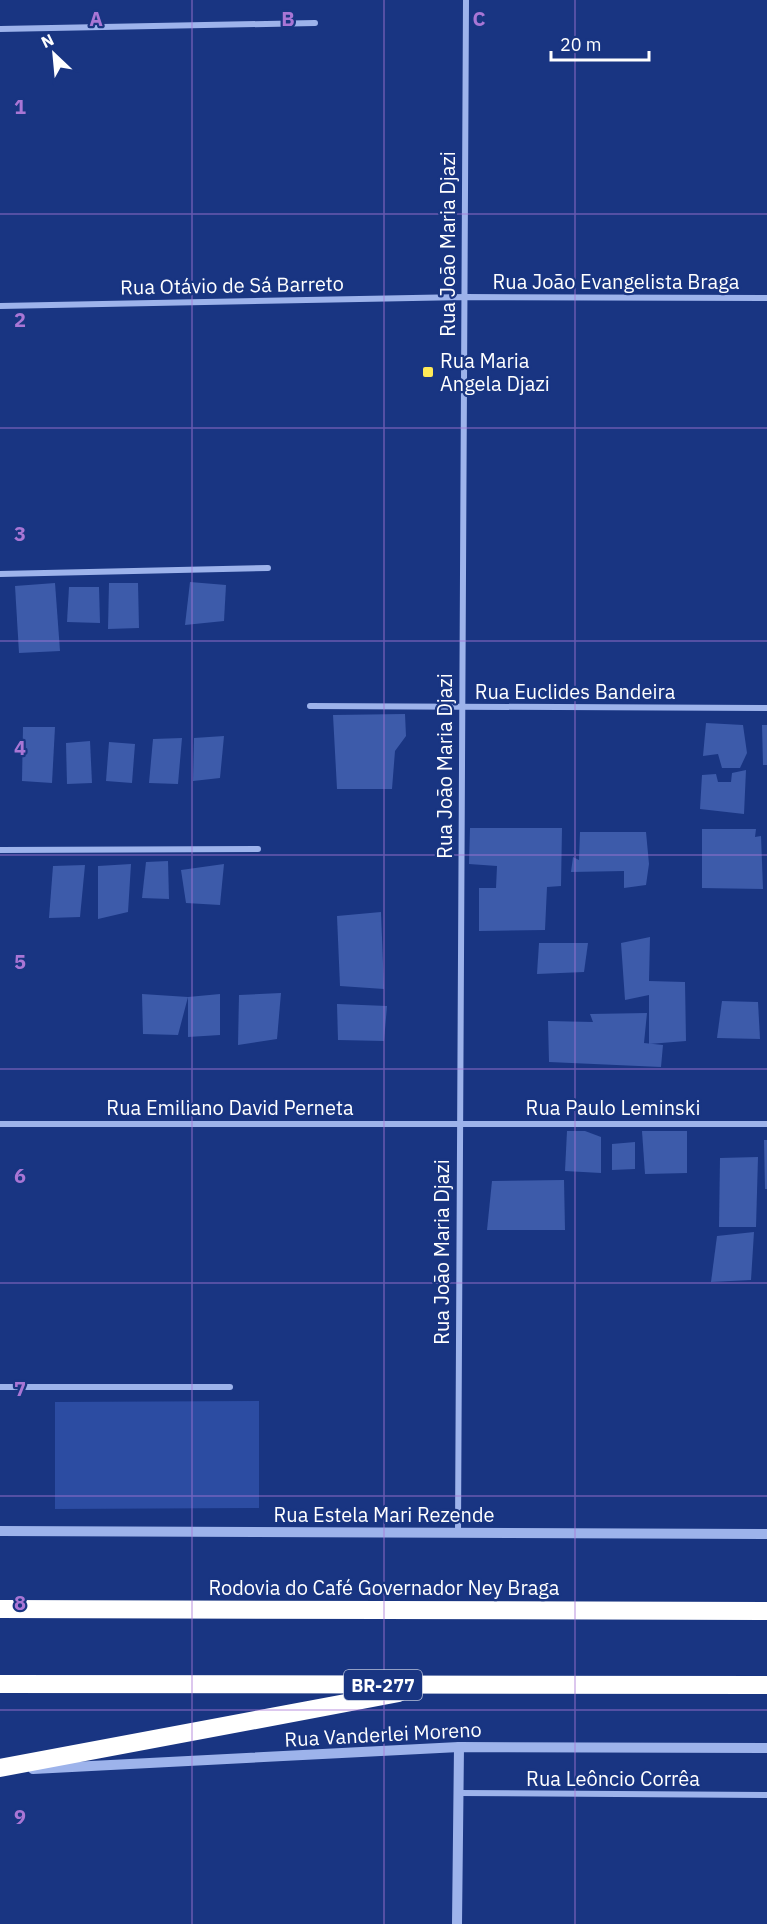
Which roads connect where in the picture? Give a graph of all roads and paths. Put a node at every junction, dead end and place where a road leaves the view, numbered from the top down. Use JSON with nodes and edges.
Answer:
{"nodes":[{"id":1,"x":466,"y":0,"type":"edge"},
{"id":2,"x":315,"y":23,"type":"dead end"},
{"id":3,"x":0,"y":30,"type":"edge"},
{"id":4,"x":465,"y":297,"type":"junction"},
{"id":5,"x":767,"y":298,"type":"edge"},
{"id":6,"x":0,"y":306,"type":"edge"},
{"id":7,"x":268,"y":568,"type":"dead end"},
{"id":8,"x":0,"y":574,"type":"edge"},
{"id":9,"x":310,"y":706,"type":"dead end"},
{"id":10,"x":462,"y":707,"type":"junction"},
{"id":11,"x":767,"y":708,"type":"edge"},
{"id":12,"x":258,"y":849,"type":"dead end"},
{"id":13,"x":0,"y":850,"type":"edge"},
{"id":14,"x":0,"y":1124,"type":"edge"},
{"id":15,"x":459,"y":1124,"type":"junction"},
{"id":16,"x":767,"y":1124,"type":"edge"},
{"id":17,"x":0,"y":1387,"type":"edge"},
{"id":18,"x":230,"y":1387,"type":"dead end"},
{"id":19,"x":0,"y":1531,"type":"edge"},
{"id":20,"x":458,"y":1533,"type":"junction"},
{"id":21,"x":767,"y":1533,"type":"edge"},
{"id":22,"x":0,"y":1609,"type":"edge"},
{"id":23,"x":767,"y":1611,"type":"edge"},
{"id":24,"x":0,"y":1684,"type":"edge"},
{"id":25,"x":441,"y":1685,"type":"junction"},
{"id":26,"x":767,"y":1685,"type":"edge"},
{"id":27,"x":459,"y":1747,"type":"junction"},
{"id":28,"x":767,"y":1748,"type":"edge"},
{"id":29,"x":0,"y":1770,"type":"edge"},
{"id":30,"x":458,"y":1793,"type":"junction"},
{"id":31,"x":767,"y":1795,"type":"edge"},
{"id":32,"x":458,"y":1924,"type":"edge"}],
"edges":[{"from":1,"to":4,"type":"street","name":"Rua João Maria Djazi"},
{"from":2,"to":3,"type":"street"},
{"from":4,"to":5,"type":"street","name":"Rua João Evangelista Braga"},
{"from":4,"to":6,"type":"street","name":"Rua Otávio de Sá Barreto"},
{"from":4,"to":10,"type":"street","name":"Rua João Maria Djazi"},
{"from":7,"to":8,"type":"street"},
{"from":9,"to":10,"type":"street","name":"Rua Euclides Bandeira"},
{"from":10,"to":11,"type":"street","name":"Rua Euclides Bandeira"},
{"from":10,"to":15,"type":"street","name":"Rua João Maria Djazi"},
{"from":12,"to":13,"type":"street"},
{"from":14,"to":15,"type":"street","name":"Rua Emiliano David Perneta"},
{"from":15,"to":16,"type":"street","name":"Rua Paulo Leminski"},
{"from":15,"to":20,"type":"street","name":"Rua João Maria Djazi"},
{"from":17,"to":18,"type":"street"},
{"from":19,"to":20,"type":"street","name":"Rua Estela Mari Rezende"},
{"from":20,"to":21,"type":"street","name":"Rua Estela Mari Rezende"},
{"from":22,"to":23,"type":"highway","name":"Rodovia do Café Governador Ney Braga"},
{"from":24,"to":25,"type":"highway","number":"BR-277"},
{"from":25,"to":26,"type":"highway","number":"BR-277"},
{"from":25,"to":29,"type":"highway"},
{"from":27,"to":28,"type":"street","name":"Rua Vanderlei Moreno"},
{"from":27,"to":29,"type":"street","name":"Rua Vanderlei Moreno"},
{"from":27,"to":30,"type":"street"},
{"from":30,"to":31,"type":"street","name":"Rua Leôncio Corrêa"},
{"from":30,"to":32,"type":"street"}]}
